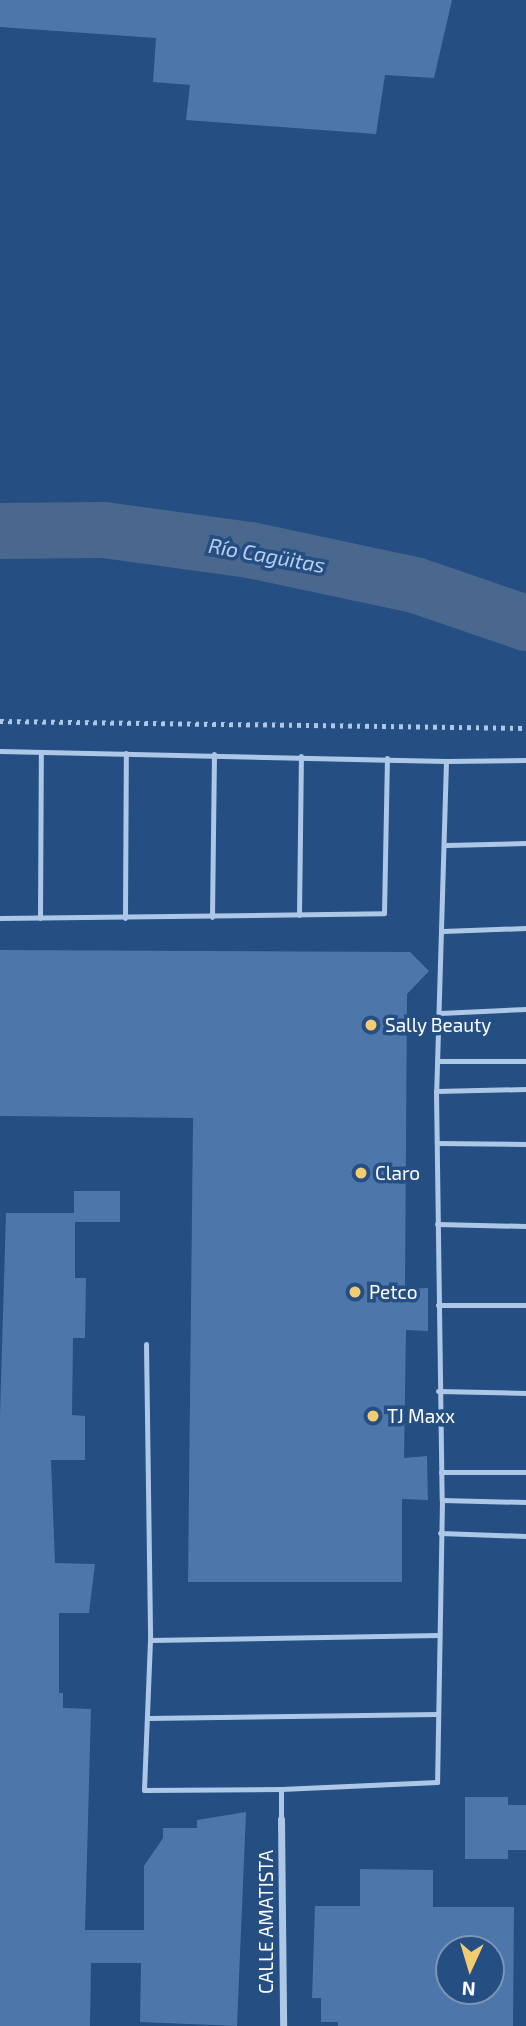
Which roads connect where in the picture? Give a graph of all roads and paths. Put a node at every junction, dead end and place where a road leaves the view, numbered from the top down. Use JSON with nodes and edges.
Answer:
{"nodes":[{"id":1,"x":0,"y":721,"type":"edge"},
{"id":2,"x":526,"y":728,"type":"edge"},
{"id":3,"x":0,"y":751,"type":"edge"},
{"id":4,"x":41,"y":752,"type":"junction"},
{"id":5,"x":126,"y":753,"type":"junction"},
{"id":6,"x":214,"y":754,"type":"junction"},
{"id":7,"x":301,"y":755,"type":"junction"},
{"id":8,"x":387,"y":758,"type":"junction"},
{"id":9,"x":526,"y":760,"type":"edge"},
{"id":10,"x":446,"y":761,"type":"junction"},
{"id":11,"x":526,"y":843,"type":"edge"},
{"id":12,"x":446,"y":845,"type":"junction"},
{"id":13,"x":299,"y":915,"type":"junction"},
{"id":14,"x":212,"y":917,"type":"junction"},
{"id":15,"x":0,"y":918,"type":"edge"},
{"id":16,"x":40,"y":918,"type":"junction"},
{"id":17,"x":125,"y":918,"type":"junction"},
{"id":18,"x":526,"y":928,"type":"edge"},
{"id":19,"x":443,"y":931,"type":"junction"},
{"id":20,"x":526,"y":1009,"type":"edge"},
{"id":21,"x":440,"y":1013,"type":"junction"},
{"id":22,"x":438,"y":1061,"type":"junction"},
{"id":23,"x":526,"y":1061,"type":"edge"},
{"id":24,"x":526,"y":1089,"type":"edge"},
{"id":25,"x":436,"y":1091,"type":"junction"},
{"id":26,"x":437,"y":1143,"type":"junction"},
{"id":27,"x":526,"y":1144,"type":"edge"},
{"id":28,"x":437,"y":1224,"type":"junction"},
{"id":29,"x":526,"y":1226,"type":"edge"},
{"id":30,"x":438,"y":1305,"type":"junction"},
{"id":31,"x":526,"y":1306,"type":"edge"},
{"id":32,"x":146,"y":1344,"type":"dead end"},
{"id":33,"x":438,"y":1391,"type":"junction"},
{"id":34,"x":526,"y":1393,"type":"edge"},
{"id":35,"x":441,"y":1472,"type":"junction"},
{"id":36,"x":526,"y":1472,"type":"edge"},
{"id":37,"x":442,"y":1500,"type":"junction"},
{"id":38,"x":526,"y":1502,"type":"edge"},
{"id":39,"x":440,"y":1533,"type":"junction"},
{"id":40,"x":526,"y":1536,"type":"edge"},
{"id":41,"x":439,"y":1634,"type":"junction"},
{"id":42,"x":150,"y":1640,"type":"junction"},
{"id":43,"x":438,"y":1714,"type":"junction"},
{"id":44,"x":147,"y":1718,"type":"junction"},
{"id":45,"x":281,"y":1789,"type":"junction"},
{"id":46,"x":281,"y":1819,"type":"joint"},
{"id":47,"x":283,"y":2026,"type":"edge"}],
"edges":[{"from":1,"to":2,"type":"path"},
{"from":3,"to":4,"type":"lane"},
{"from":4,"to":5,"type":"lane"},
{"from":4,"to":16,"type":"lane"},
{"from":5,"to":6,"type":"lane"},
{"from":5,"to":17,"type":"lane"},
{"from":6,"to":7,"type":"lane"},
{"from":6,"to":14,"type":"lane"},
{"from":7,"to":8,"type":"lane"},
{"from":7,"to":13,"type":"lane"},
{"from":8,"to":10,"type":"lane"},
{"from":8,"to":13,"type":"lane"},
{"from":9,"to":10,"type":"lane"},
{"from":10,"to":12,"type":"lane"},
{"from":11,"to":12,"type":"lane"},
{"from":12,"to":19,"type":"lane"},
{"from":13,"to":14,"type":"lane"},
{"from":14,"to":17,"type":"lane"},
{"from":15,"to":16,"type":"lane"},
{"from":16,"to":17,"type":"lane"},
{"from":18,"to":19,"type":"lane"},
{"from":19,"to":21,"type":"lane"},
{"from":20,"to":21,"type":"lane"},
{"from":21,"to":22,"type":"lane"},
{"from":22,"to":23,"type":"lane"},
{"from":22,"to":25,"type":"lane"},
{"from":24,"to":25,"type":"lane"},
{"from":25,"to":26,"type":"lane"},
{"from":26,"to":27,"type":"lane"},
{"from":26,"to":28,"type":"lane"},
{"from":28,"to":29,"type":"lane"},
{"from":28,"to":30,"type":"lane"},
{"from":30,"to":31,"type":"lane"},
{"from":30,"to":33,"type":"lane"},
{"from":32,"to":42,"type":"lane"},
{"from":33,"to":34,"type":"lane"},
{"from":33,"to":35,"type":"lane"},
{"from":35,"to":36,"type":"lane"},
{"from":35,"to":37,"type":"lane"},
{"from":37,"to":38,"type":"lane"},
{"from":37,"to":39,"type":"lane"},
{"from":39,"to":40,"type":"lane"},
{"from":39,"to":41,"type":"lane"},
{"from":41,"to":42,"type":"lane"},
{"from":41,"to":43,"type":"lane"},
{"from":42,"to":44,"type":"lane"},
{"from":43,"to":44,"type":"lane"},
{"from":43,"to":45,"type":"lane"},
{"from":44,"to":45,"type":"lane"},
{"from":45,"to":46,"type":"lane"},
{"from":46,"to":47,"type":"street","name":"CALLE AMATISTA"}]}
